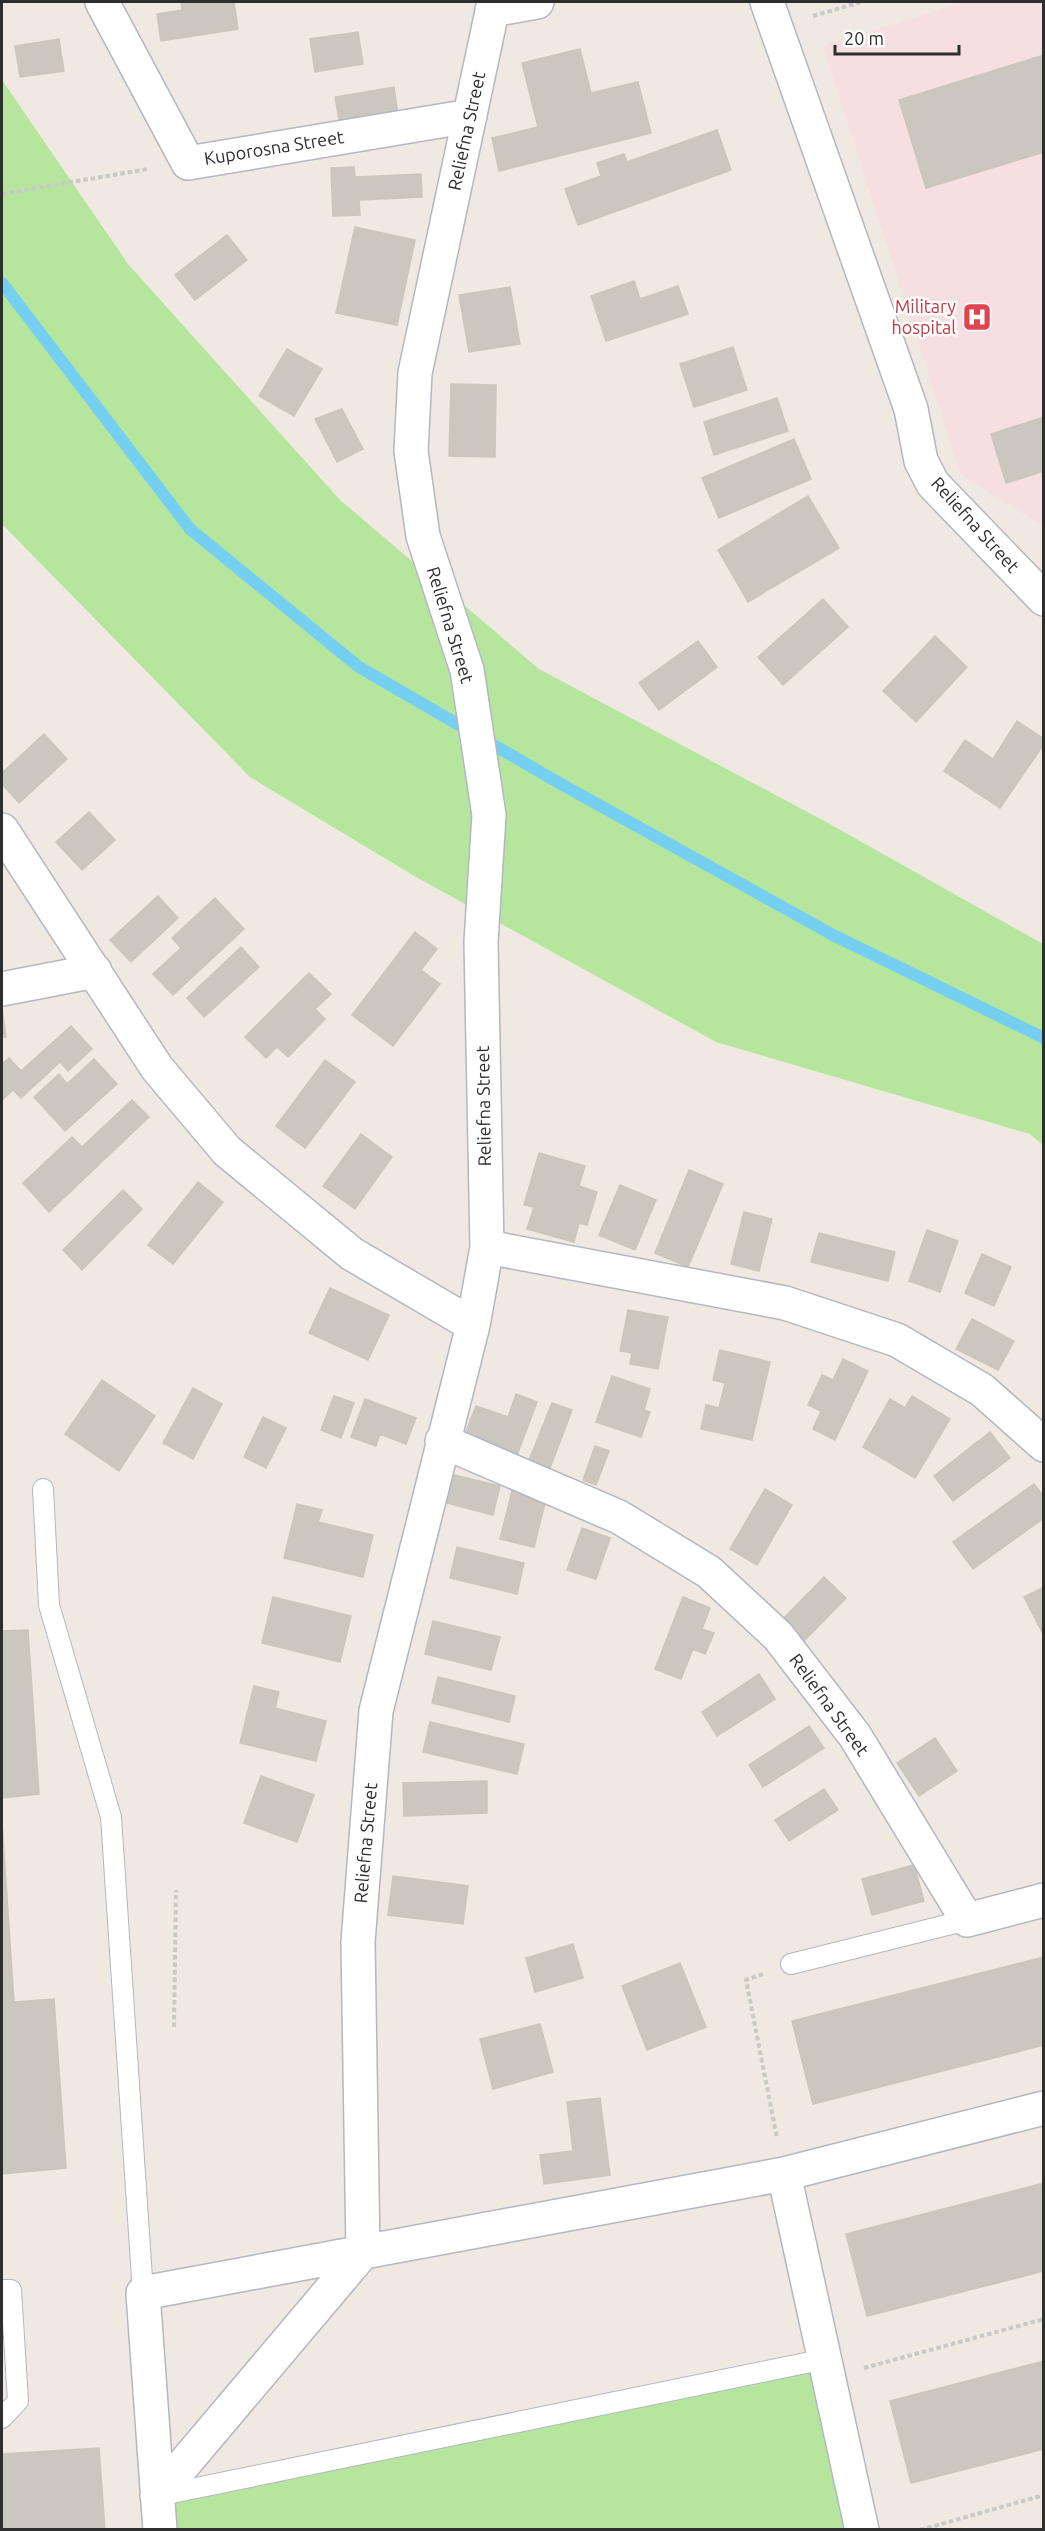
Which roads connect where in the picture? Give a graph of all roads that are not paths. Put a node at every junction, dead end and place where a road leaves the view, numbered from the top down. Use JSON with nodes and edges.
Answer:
{"nodes":[{"id":1,"x":102,"y":2,"type":"edge"},
{"id":2,"x":537,"y":2,"type":"edge"},
{"id":3,"x":493,"y":6,"type":"edge"},
{"id":4,"x":771,"y":15,"type":"edge"},
{"id":5,"x":470,"y":116,"type":"junction"},
{"id":6,"x":1044,"y":599,"type":"edge"},
{"id":7,"x":2,"y":830,"type":"edge"},
{"id":8,"x":95,"y":971,"type":"junction"},
{"id":9,"x":2,"y":989,"type":"edge"},
{"id":10,"x":487,"y":1247,"type":"junction"},
{"id":11,"x":473,"y":1325,"type":"junction"},
{"id":12,"x":442,"y":1441,"type":"junction"},
{"id":13,"x":1044,"y":1445,"type":"edge"},
{"id":14,"x":43,"y":1490,"type":"dead end"},
{"id":15,"x":1044,"y":1900,"type":"edge"},
{"id":16,"x":967,"y":1920,"type":"junction"},
{"id":17,"x":791,"y":1964,"type":"road end"},
{"id":18,"x":1044,"y":2108,"type":"edge"},
{"id":19,"x":784,"y":2174,"type":"junction"},
{"id":20,"x":363,"y":2252,"type":"junction"},
{"id":21,"x":2,"y":2290,"type":"edge"},
{"id":22,"x":143,"y":2293,"type":"junction"},
{"id":23,"x":827,"y":2368,"type":"junction"},
{"id":24,"x":2,"y":2418,"type":"edge"},
{"id":25,"x":157,"y":2496,"type":"junction"},
{"id":26,"x":160,"y":2529,"type":"edge"},
{"id":27,"x":862,"y":2529,"type":"edge"}],
"edges":[{"from":1,"to":5,"type":"street","name":"Kuporosna Street"},
{"from":2,"to":3,"type":"street"},
{"from":3,"to":5,"type":"street","name":"Reliefna Street"},
{"from":4,"to":6,"type":"street","name":"Reliefna Street"},
{"from":5,"to":10,"type":"street","name":"Reliefna Street"},
{"from":7,"to":8,"type":"street"},
{"from":8,"to":9,"type":"street"},
{"from":8,"to":11,"type":"street"},
{"from":10,"to":11,"type":"street","name":"Reliefna Street"},
{"from":10,"to":13,"type":"street"},
{"from":11,"to":12,"type":"street","name":"Reliefna Street"},
{"from":12,"to":16,"type":"street","name":"Reliefna Street"},
{"from":12,"to":20,"type":"street","name":"Reliefna Street"},
{"from":14,"to":22,"type":"lane"},
{"from":15,"to":16,"type":"street"},
{"from":16,"to":17,"type":"lane"},
{"from":18,"to":19,"type":"street"},
{"from":19,"to":20,"type":"street"},
{"from":19,"to":23,"type":"street"},
{"from":20,"to":22,"type":"street"},
{"from":20,"to":25,"type":"street"},
{"from":21,"to":24,"type":"lane"},
{"from":22,"to":25,"type":"street"},
{"from":23,"to":25,"type":"lane"},
{"from":23,"to":27,"type":"street"},
{"from":25,"to":26,"type":"street"}]}
